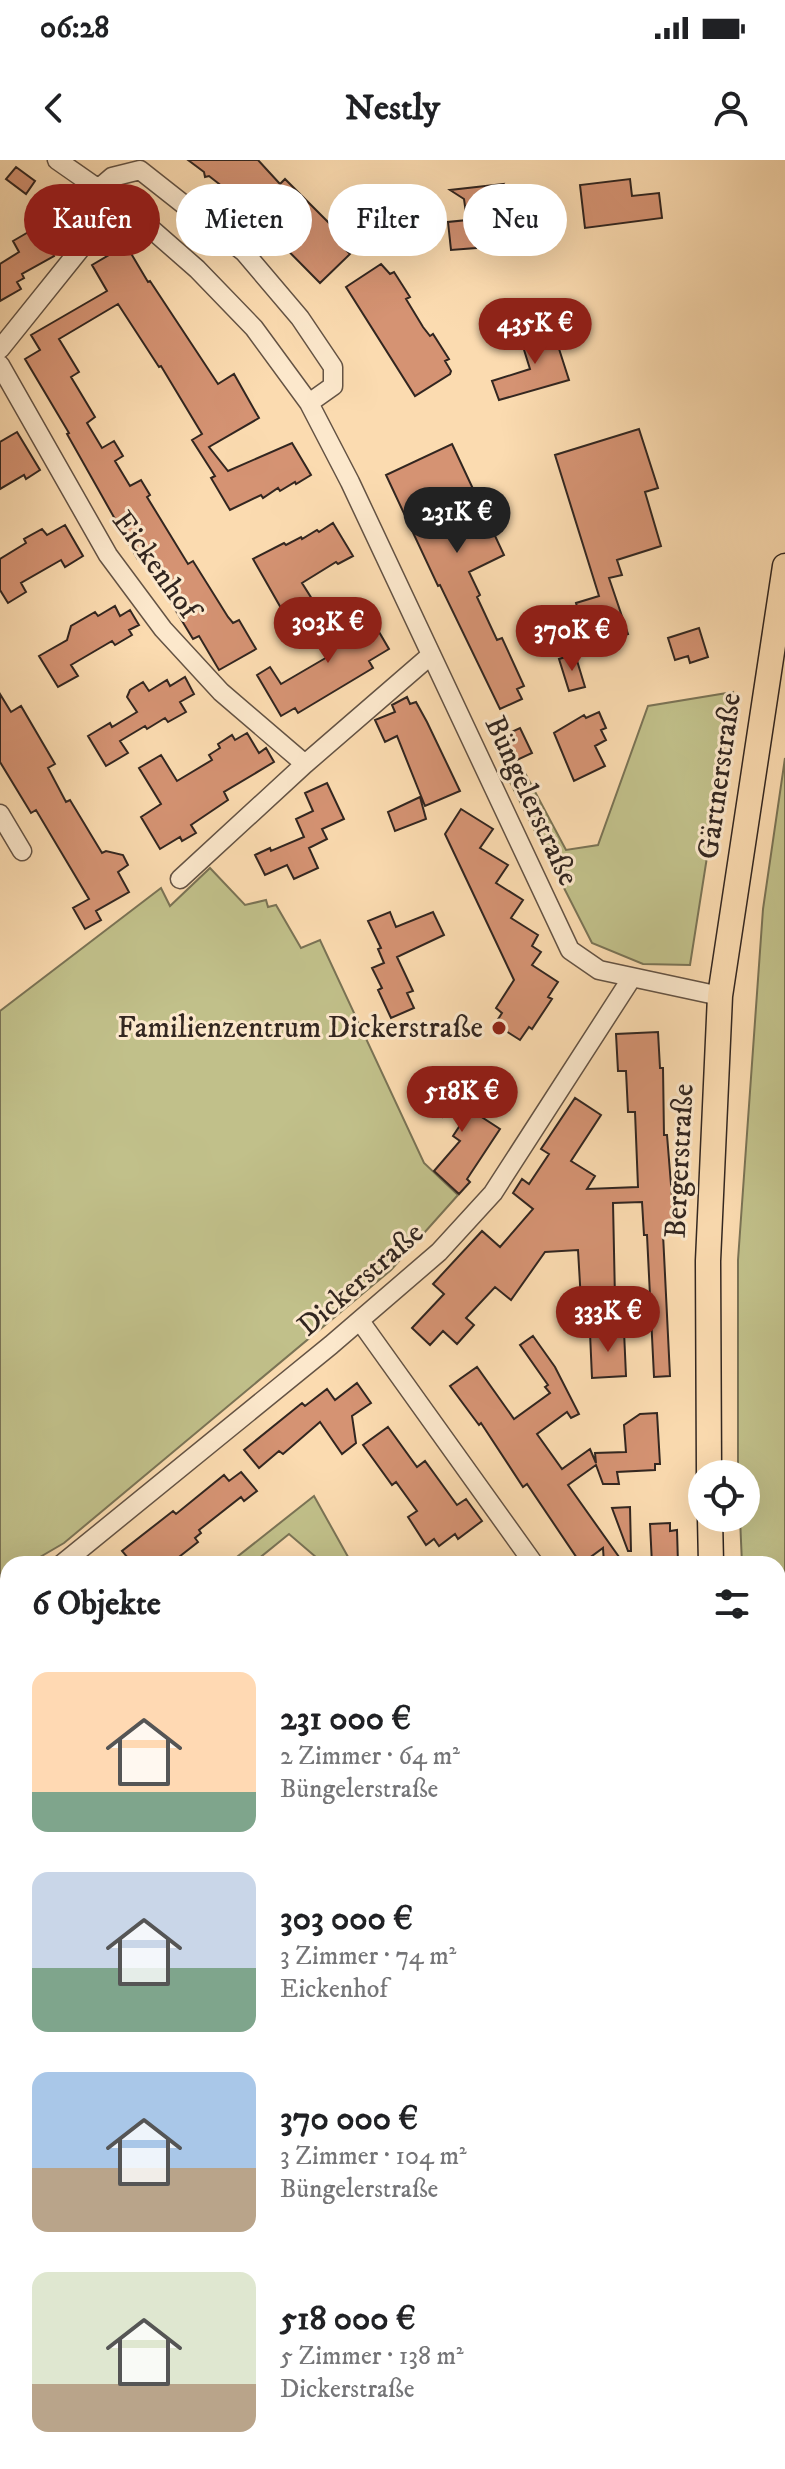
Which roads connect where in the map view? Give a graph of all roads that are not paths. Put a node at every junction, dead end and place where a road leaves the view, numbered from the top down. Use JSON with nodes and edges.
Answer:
{"nodes":[{"id":1,"x":57,"y":160,"type":"edge"},
{"id":2,"x":91,"y":184,"type":"edge"},
{"id":3,"x":104,"y":184,"type":"edge"},
{"id":4,"x":158,"y":184,"type":"edge"},
{"id":5,"x":160,"y":186,"type":"edge"},
{"id":6,"x":160,"y":238,"type":"edge"},
{"id":7,"x":75,"y":256,"type":"edge"},
{"id":8,"x":0,"y":349,"type":"edge"},
{"id":9,"x":0,"y":365,"type":"edge"},
{"id":10,"x":309,"y":403,"type":"junction"},
{"id":11,"x":785,"y":566,"type":"edge"},
{"id":12,"x":431,"y":655,"type":"junction"},
{"id":13,"x":305,"y":764,"type":"junction"},
{"id":14,"x":0,"y":814,"type":"edge"},
{"id":15,"x":22,"y":851,"type":"dead end"},
{"id":16,"x":180,"y":879,"type":"dead end"},
{"id":17,"x":631,"y":979,"type":"junction"},
{"id":18,"x":720,"y":996,"type":"junction"},
{"id":19,"x":360,"y":1321,"type":"junction"},
{"id":20,"x":709,"y":1460,"type":"edge"},
{"id":21,"x":710,"y":1532,"type":"edge"},
{"id":22,"x":72,"y":1556,"type":"edge"},
{"id":23,"x":528,"y":1556,"type":"edge"},
{"id":24,"x":711,"y":1556,"type":"edge"}],
"edges":[{"from":1,"to":2,"type":"street","name":"Büngelerstraße"},
{"from":3,"to":4,"type":"street"},
{"from":5,"to":10,"type":"street"},
{"from":6,"to":10,"type":"street","name":"Büngelerstraße"},
{"from":7,"to":8,"type":"street"},
{"from":9,"to":13,"type":"street","name":"Eickenhof"},
{"from":10,"to":12,"type":"street","name":"Büngelerstraße"},
{"from":11,"to":18,"type":"main road","name":"Gärtnerstraße"},
{"from":12,"to":13,"type":"street"},
{"from":12,"to":17,"type":"street","name":"Büngelerstraße"},
{"from":13,"to":16,"type":"street"},
{"from":14,"to":15,"type":"street"},
{"from":17,"to":18,"type":"street","name":"Büngelerstraße"},
{"from":17,"to":19,"type":"street","name":"Dickerstraße"},
{"from":18,"to":20,"type":"main road","name":"Bergerstraße"},
{"from":19,"to":22,"type":"street","name":"Dickerstraße"},
{"from":19,"to":23,"type":"street"},
{"from":21,"to":24,"type":"main road"}]}
